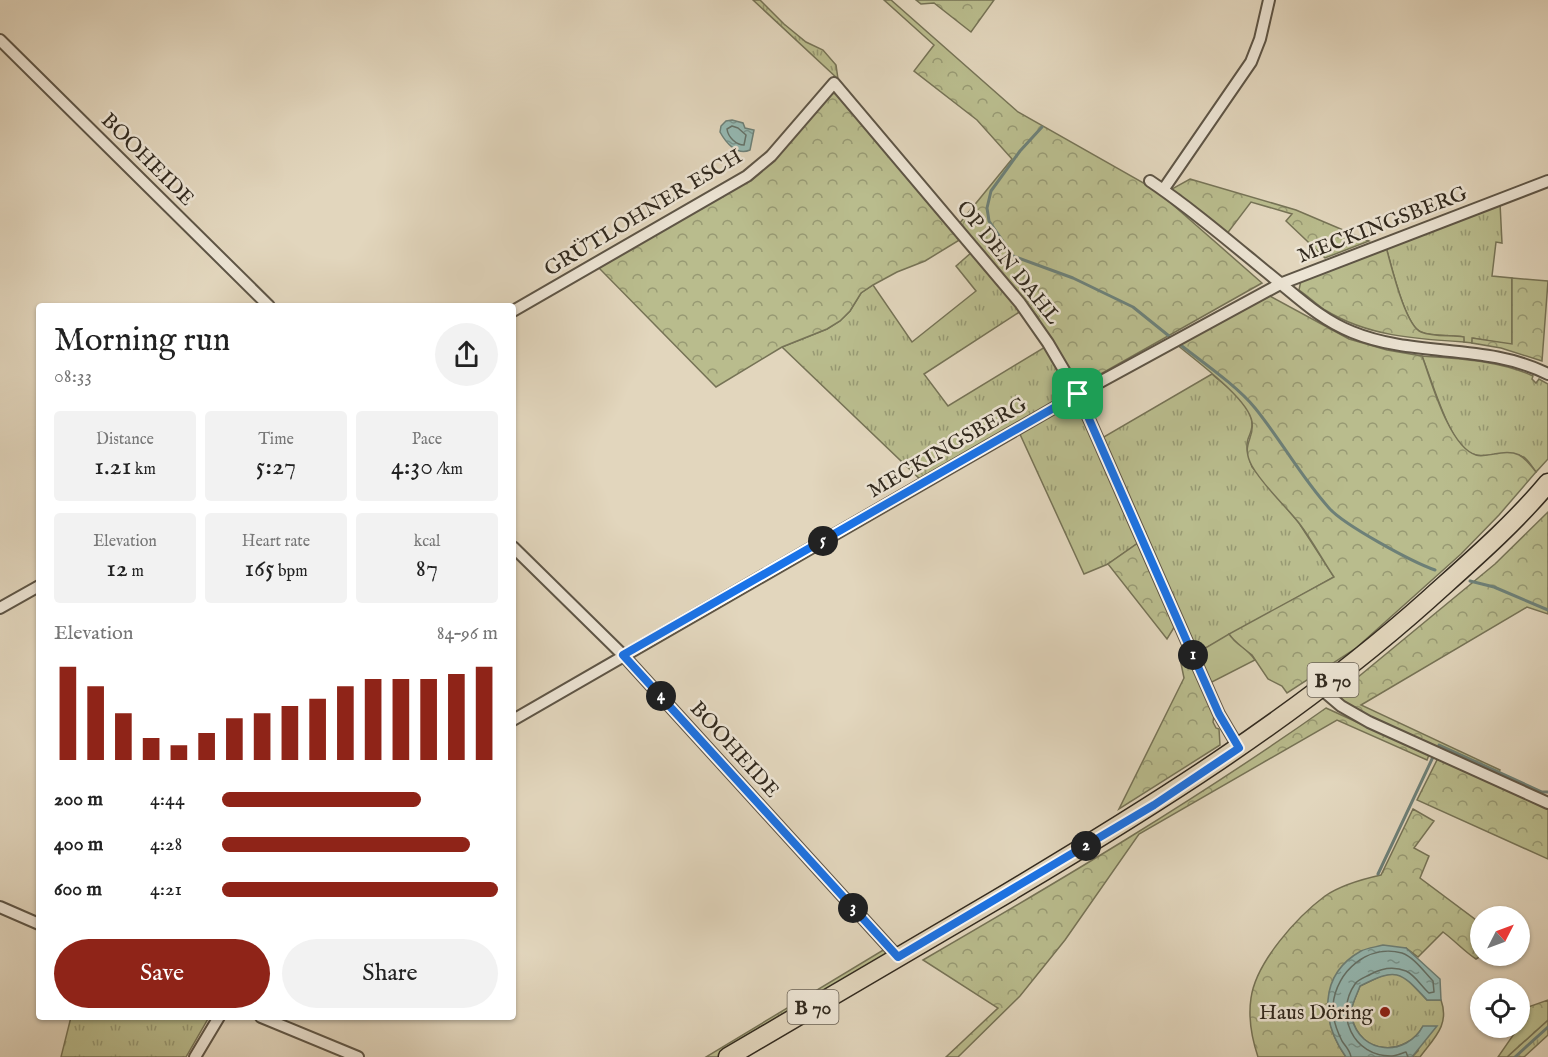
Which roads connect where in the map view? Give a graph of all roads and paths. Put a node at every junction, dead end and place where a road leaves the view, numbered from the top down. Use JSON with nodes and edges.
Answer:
{"nodes":[{"id":1,"x":1269,"y":0,"type":"edge"},
{"id":2,"x":0,"y":40,"type":"edge"},
{"id":3,"x":834,"y":83,"type":"joint"},
{"id":4,"x":1150,"y":181,"type":"dead end"},
{"id":5,"x":1548,"y":181,"type":"edge"},
{"id":6,"x":1163,"y":190,"type":"junction"},
{"id":7,"x":1280,"y":284,"type":"junction"},
{"id":8,"x":265,"y":303,"type":"edge"},
{"id":9,"x":516,"y":309,"type":"edge"},
{"id":10,"x":1548,"y":374,"type":"edge"},
{"id":11,"x":1078,"y":394,"type":"junction"},
{"id":12,"x":1548,"y":483,"type":"edge"},
{"id":13,"x":1548,"y":494,"type":"edge"},
{"id":14,"x":1522,"y":513,"type":"junction"},
{"id":15,"x":516,"y":550,"type":"edge"},
{"id":16,"x":36,"y":588,"type":"edge"},
{"id":17,"x":0,"y":608,"type":"edge"},
{"id":18,"x":623,"y":655,"type":"junction"},
{"id":19,"x":1321,"y":689,"type":"junction"},
{"id":20,"x":516,"y":718,"type":"edge"},
{"id":21,"x":1239,"y":748,"type":"junction"},
{"id":22,"x":1548,"y":803,"type":"edge"},
{"id":23,"x":0,"y":907,"type":"edge"},
{"id":24,"x":36,"y":923,"type":"edge"},
{"id":25,"x":898,"y":957,"type":"junction"},
{"id":26,"x":217,"y":1020,"type":"edge"},
{"id":27,"x":268,"y":1020,"type":"edge"},
{"id":28,"x":195,"y":1057,"type":"edge"},
{"id":29,"x":358,"y":1057,"type":"edge"},
{"id":30,"x":728,"y":1057,"type":"edge"}],
"edges":[{"from":1,"to":6,"type":"street"},
{"from":2,"to":8,"type":"street","name":"BOOHEIDE"},
{"from":3,"to":9,"type":"street","name":"GRÜTLOHNER ESCH"},
{"from":3,"to":11,"type":"street","name":"OP DEN DAHL"},
{"from":4,"to":6,"type":"street"},
{"from":5,"to":7,"type":"street","name":"MECKINGSBERG"},
{"from":6,"to":7,"type":"street"},
{"from":7,"to":10,"type":"street"},
{"from":7,"to":11,"type":"street","name":"MECKINGSBERG"},
{"from":11,"to":18,"type":"street","name":"MECKINGSBERG"},
{"from":11,"to":21,"type":"street","name":"OP DEN DAHL"},
{"from":12,"to":14,"type":"main road","number":"B 70"},
{"from":13,"to":14,"type":"main road"},
{"from":14,"to":19,"type":"main road","number":"B 70"},
{"from":15,"to":18,"type":"street","name":"BOOHEIDE"},
{"from":16,"to":17,"type":"street"},
{"from":18,"to":20,"type":"street","name":"MECKINGSBERG"},
{"from":18,"to":25,"type":"street","name":"BOOHEIDE"},
{"from":19,"to":21,"type":"main road","number":"B 70"},
{"from":19,"to":22,"type":"street"},
{"from":21,"to":25,"type":"main road","number":"B 70"},
{"from":23,"to":24,"type":"street"},
{"from":25,"to":30,"type":"main road","number":"B 70"},
{"from":26,"to":28,"type":"street"},
{"from":27,"to":29,"type":"street"}]}
